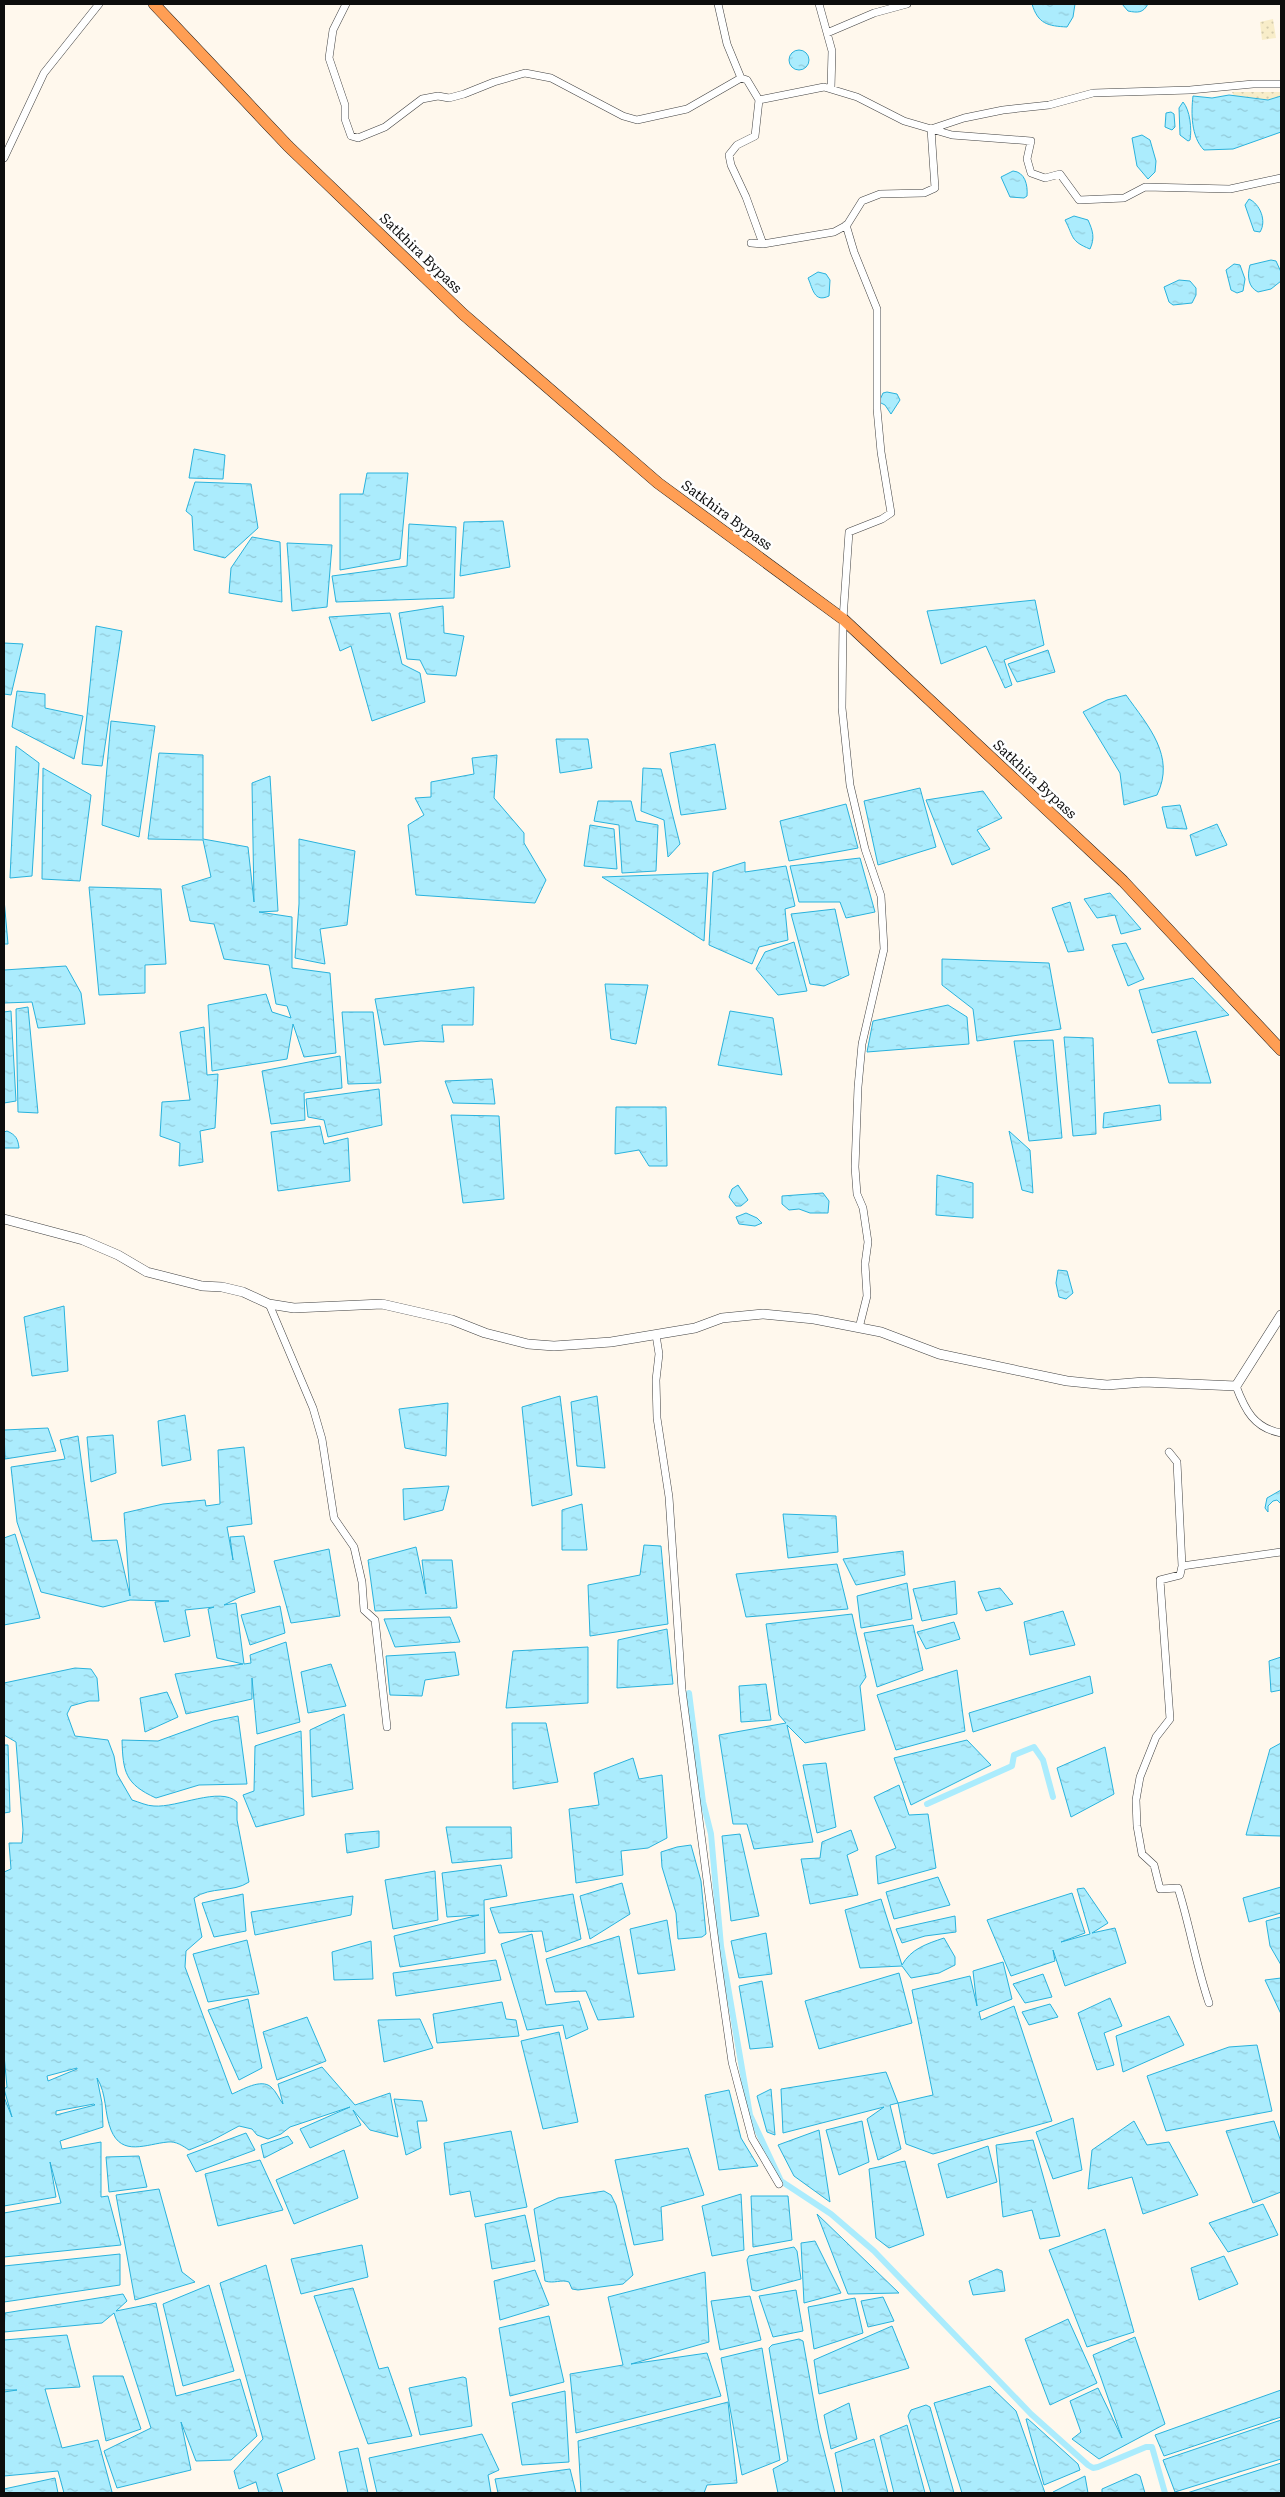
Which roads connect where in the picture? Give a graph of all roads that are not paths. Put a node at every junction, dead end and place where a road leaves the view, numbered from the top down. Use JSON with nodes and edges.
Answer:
{"nodes":[{"id":1,"x":99,"y":4,"type":"edge"},
{"id":2,"x":154,"y":4,"type":"edge"},
{"id":3,"x":346,"y":4,"type":"edge"},
{"id":4,"x":718,"y":4,"type":"edge"},
{"id":5,"x":819,"y":4,"type":"edge"},
{"id":6,"x":907,"y":4,"type":"edge"},
{"id":7,"x":827,"y":33,"type":"junction"},
{"id":8,"x":741,"y":78,"type":"junction"},
{"id":9,"x":1281,"y":84,"type":"edge"},
{"id":10,"x":831,"y":88,"type":"junction"},
{"id":11,"x":759,"y":100,"type":"junction"},
{"id":12,"x":931,"y":129,"type":"junction"},
{"id":13,"x":4,"y":158,"type":"edge"},
{"id":14,"x":1281,"y":178,"type":"edge"},
{"id":15,"x":846,"y":226,"type":"junction"},
{"id":16,"x":751,"y":243,"type":"dead end"},
{"id":17,"x":763,"y":244,"type":"junction"},
{"id":18,"x":843,"y":619,"type":"junction"},
{"id":19,"x":1281,"y":1050,"type":"edge"},
{"id":20,"x":4,"y":1219,"type":"edge"},
{"id":21,"x":268,"y":1304,"type":"junction"},
{"id":22,"x":1281,"y":1315,"type":"edge"},
{"id":23,"x":859,"y":1328,"type":"junction"},
{"id":24,"x":656,"y":1335,"type":"junction"},
{"id":25,"x":1236,"y":1386,"type":"junction"},
{"id":26,"x":1281,"y":1433,"type":"edge"},
{"id":27,"x":1169,"y":1452,"type":"dead end"},
{"id":28,"x":1281,"y":1552,"type":"edge"},
{"id":29,"x":1182,"y":1566,"type":"junction"},
{"id":30,"x":387,"y":1727,"type":"dead end"},
{"id":31,"x":1209,"y":2002,"type":"dead end"},
{"id":32,"x":779,"y":2184,"type":"dead end"}],
"edges":[{"from":1,"to":13,"type":"street"},
{"from":2,"to":18,"type":"highway","name":"Satkhira Bypass"},
{"from":3,"to":8,"type":"street"},
{"from":4,"to":8,"type":"street"},
{"from":5,"to":7,"type":"street"},
{"from":6,"to":7,"type":"street"},
{"from":7,"to":10,"type":"street"},
{"from":8,"to":11,"type":"street"},
{"from":9,"to":12,"type":"street"},
{"from":10,"to":11,"type":"street"},
{"from":10,"to":12,"type":"street"},
{"from":11,"to":17,"type":"street"},
{"from":12,"to":14,"type":"street"},
{"from":12,"to":15,"type":"street"},
{"from":15,"to":17,"type":"street"},
{"from":15,"to":18,"type":"street"},
{"from":16,"to":17,"type":"street"},
{"from":18,"to":19,"type":"highway","name":"Satkhira Bypass"},
{"from":18,"to":23,"type":"street"},
{"from":20,"to":21,"type":"street"},
{"from":21,"to":24,"type":"street"},
{"from":21,"to":30,"type":"street"},
{"from":22,"to":25,"type":"street"},
{"from":23,"to":24,"type":"street"},
{"from":23,"to":25,"type":"street"},
{"from":24,"to":32,"type":"street"},
{"from":25,"to":26,"type":"street"},
{"from":27,"to":29,"type":"street"},
{"from":28,"to":29,"type":"street"},
{"from":29,"to":31,"type":"street"}]}
